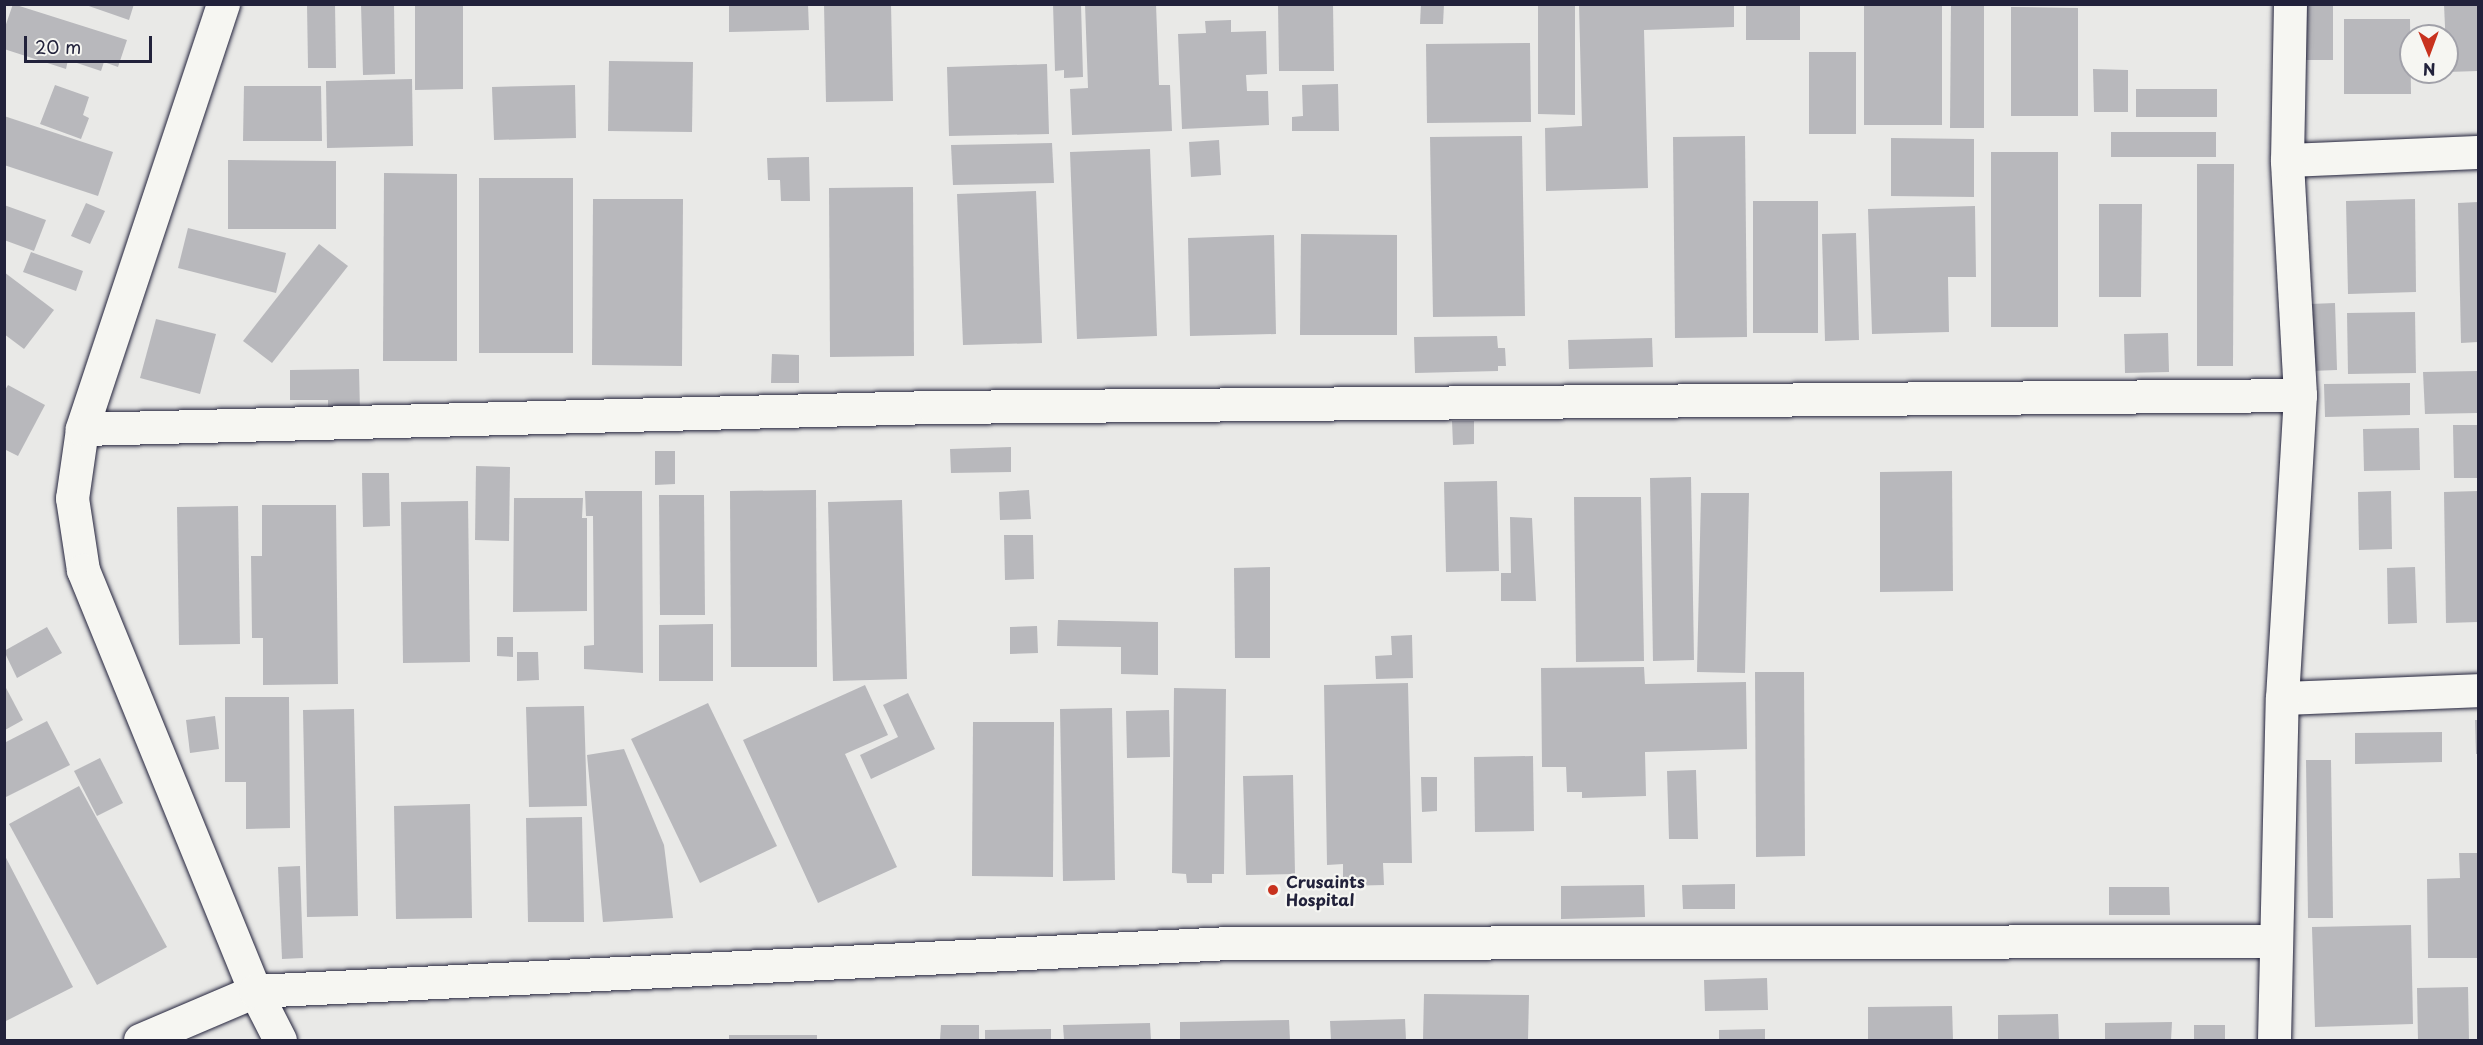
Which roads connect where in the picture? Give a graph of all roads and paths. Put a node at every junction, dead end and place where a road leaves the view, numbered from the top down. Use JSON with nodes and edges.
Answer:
{"nodes":[{"id":1,"x":223,"y":4,"type":"edge"},
{"id":2,"x":2290,"y":4,"type":"edge"},
{"id":3,"x":2478,"y":152,"type":"edge"},
{"id":4,"x":2287,"y":160,"type":"junction"},
{"id":5,"x":2300,"y":395,"type":"junction"},
{"id":6,"x":82,"y":429,"type":"junction"},
{"id":7,"x":2478,"y":690,"type":"edge"},
{"id":8,"x":2282,"y":698,"type":"junction"},
{"id":9,"x":2276,"y":941,"type":"junction"},
{"id":10,"x":255,"y":991,"type":"junction"},
{"id":11,"x":140,"y":1041,"type":"edge"},
{"id":12,"x":280,"y":1041,"type":"edge"},
{"id":13,"x":2274,"y":1041,"type":"edge"}],
"edges":[{"from":1,"to":6,"type":"street"},
{"from":2,"to":4,"type":"street"},
{"from":3,"to":4,"type":"street"},
{"from":4,"to":5,"type":"street"},
{"from":5,"to":6,"type":"street"},
{"from":5,"to":8,"type":"street"},
{"from":6,"to":10,"type":"street"},
{"from":7,"to":8,"type":"street"},
{"from":8,"to":9,"type":"street"},
{"from":9,"to":10,"type":"street"},
{"from":9,"to":13,"type":"street"},
{"from":10,"to":11,"type":"street"},
{"from":10,"to":12,"type":"street"}]}
